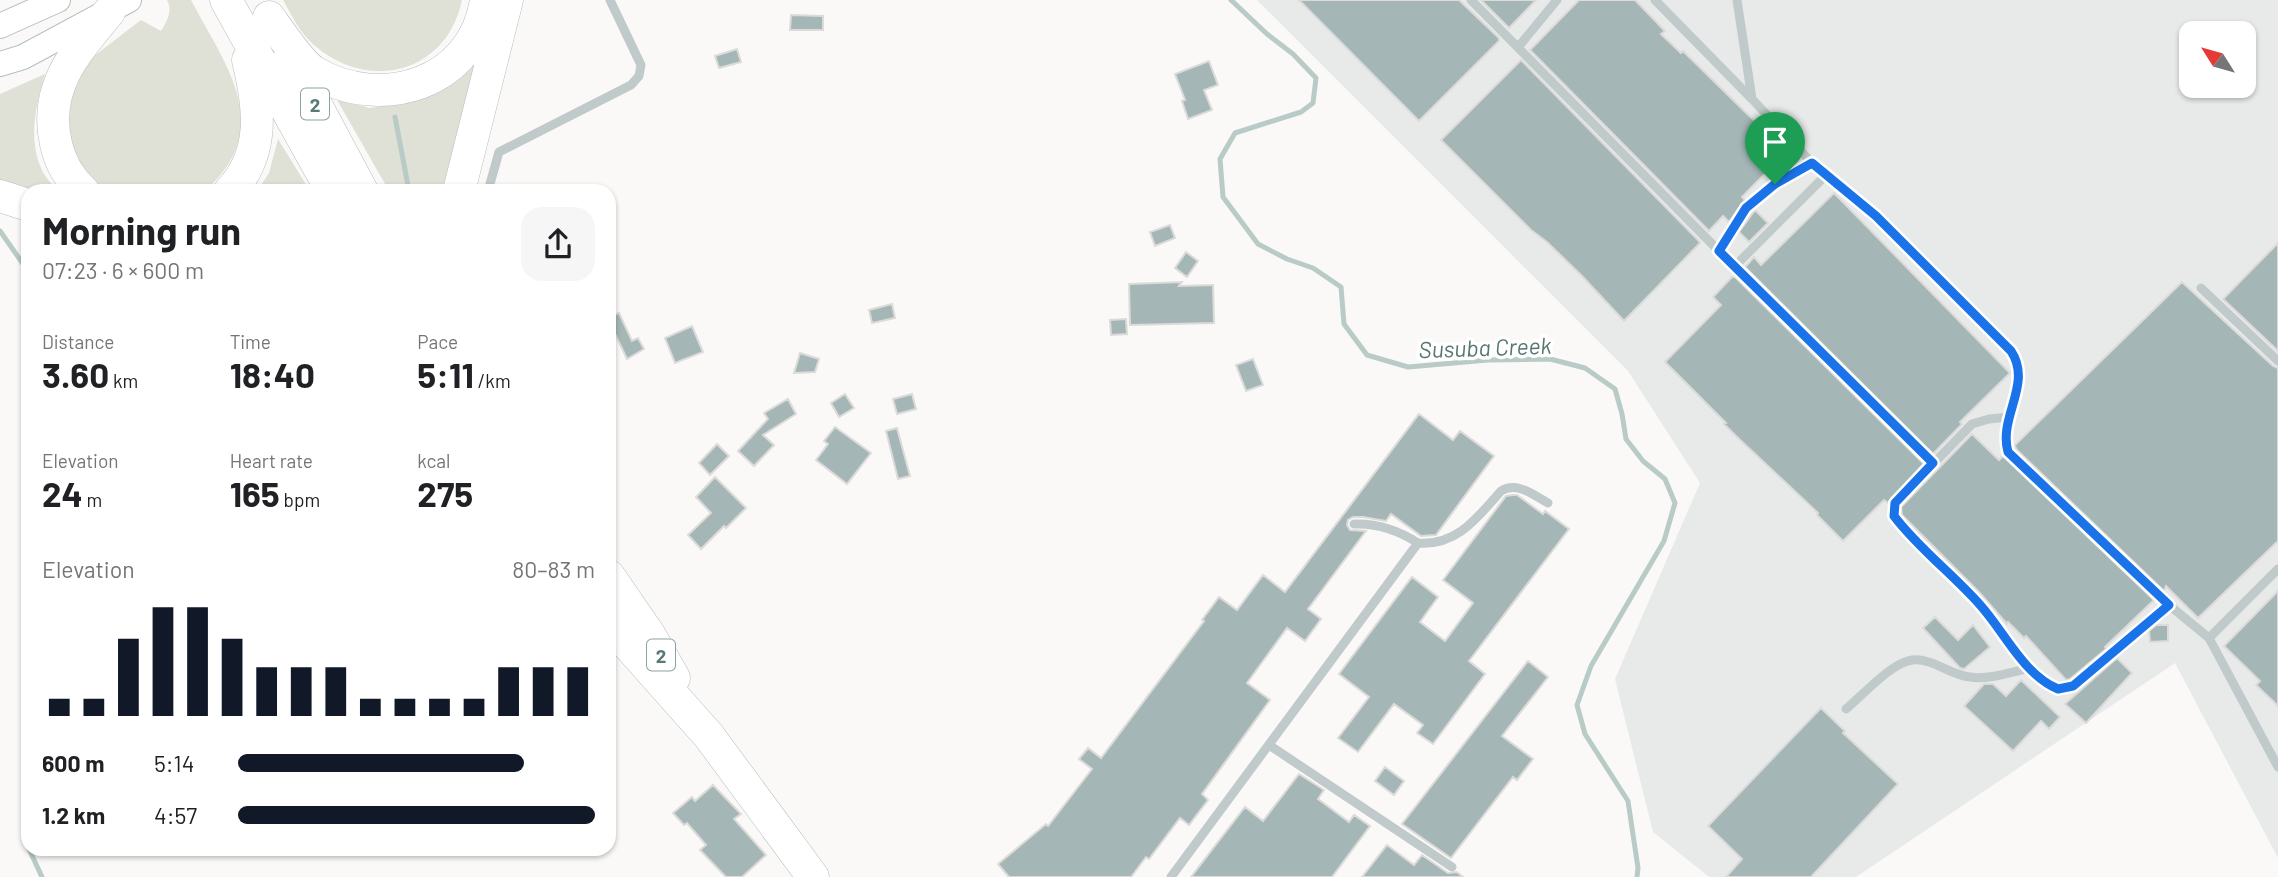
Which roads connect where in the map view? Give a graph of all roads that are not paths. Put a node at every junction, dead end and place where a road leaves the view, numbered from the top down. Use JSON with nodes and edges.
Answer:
{"nodes":[{"id":1,"x":58,"y":0,"type":"edge"},
{"id":2,"x":226,"y":0,"type":"edge"},
{"id":3,"x":486,"y":0,"type":"edge"},
{"id":4,"x":507,"y":0,"type":"edge"},
{"id":5,"x":610,"y":0,"type":"edge"},
{"id":6,"x":1471,"y":0,"type":"edge"},
{"id":7,"x":1557,"y":0,"type":"edge"},
{"id":8,"x":1655,"y":0,"type":"edge"},
{"id":9,"x":1737,"y":0,"type":"edge"},
{"id":10,"x":119,"y":6,"type":"edge"},
{"id":11,"x":257,"y":16,"type":"edge"},
{"id":12,"x":0,"y":26,"type":"edge"},
{"id":13,"x":1518,"y":46,"type":"junction"},
{"id":14,"x":0,"y":64,"type":"edge"},
{"id":15,"x":1752,"y":99,"type":"junction"},
{"id":16,"x":1812,"y":163,"type":"junction"},
{"id":17,"x":1826,"y":175,"type":"junction"},
{"id":18,"x":76,"y":184,"type":"edge"},
{"id":19,"x":235,"y":184,"type":"edge"},
{"id":20,"x":329,"y":184,"type":"edge"},
{"id":21,"x":358,"y":184,"type":"edge"},
{"id":22,"x":461,"y":184,"type":"edge"},
{"id":23,"x":490,"y":184,"type":"edge"},
{"id":24,"x":0,"y":196,"type":"edge"},
{"id":25,"x":21,"y":203,"type":"edge"},
{"id":26,"x":1719,"y":251,"type":"junction"},
{"id":27,"x":1735,"y":266,"type":"junction"},
{"id":28,"x":2201,"y":288,"type":"dead end"},
{"id":29,"x":2278,"y":361,"type":"edge"},
{"id":30,"x":2010,"y":417,"type":"junction"},
{"id":31,"x":1933,"y":463,"type":"junction"},
{"id":32,"x":1548,"y":503,"type":"dead end"},
{"id":33,"x":1354,"y":524,"type":"dead end"},
{"id":34,"x":1418,"y":543,"type":"junction"},
{"id":35,"x":2278,"y":569,"type":"edge"},
{"id":36,"x":616,"y":586,"type":"edge"},
{"id":37,"x":2169,"y":605,"type":"junction"},
{"id":38,"x":616,"y":628,"type":"edge"},
{"id":39,"x":2209,"y":638,"type":"junction"},
{"id":40,"x":616,"y":648,"type":"edge"},
{"id":41,"x":2030,"y":668,"type":"junction"},
{"id":42,"x":1846,"y":709,"type":"dead end"},
{"id":43,"x":709,"y":736,"type":"junction"},
{"id":44,"x":1269,"y":745,"type":"junction"},
{"id":45,"x":2278,"y":767,"type":"edge"},
{"id":46,"x":1452,"y":867,"type":"dead end"},
{"id":47,"x":813,"y":877,"type":"edge"},
{"id":48,"x":1171,"y":877,"type":"edge"}],
"edges":[{"from":1,"to":12,"type":"main road"},
{"from":2,"to":11,"type":"highway","number":"2"},
{"from":3,"to":11,"type":"highway"},
{"from":4,"to":22,"type":"highway"},
{"from":5,"to":23,"type":"lane"},
{"from":6,"to":13,"type":"lane"},
{"from":7,"to":13,"type":"lane"},
{"from":8,"to":15,"type":"lane"},
{"from":9,"to":15,"type":"lane"},
{"from":10,"to":14,"type":"main road"},
{"from":10,"to":18,"type":"highway"},
{"from":11,"to":19,"type":"highway"},
{"from":11,"to":20,"type":"highway","number":"2"},
{"from":11,"to":21,"type":"highway","number":"2"},
{"from":13,"to":26,"type":"lane"},
{"from":15,"to":16,"type":"lane"},
{"from":16,"to":17,"type":"lane"},
{"from":16,"to":26,"type":"lane"},
{"from":17,"to":27,"type":"lane"},
{"from":17,"to":30,"type":"lane"},
{"from":24,"to":25,"type":"highway"},
{"from":26,"to":27,"type":"lane"},
{"from":27,"to":31,"type":"lane"},
{"from":28,"to":29,"type":"lane"},
{"from":30,"to":31,"type":"lane"},
{"from":30,"to":37,"type":"lane"},
{"from":31,"to":41,"type":"lane"},
{"from":32,"to":34,"type":"lane"},
{"from":33,"to":34,"type":"lane"},
{"from":34,"to":44,"type":"lane"},
{"from":35,"to":39,"type":"lane"},
{"from":36,"to":43,"type":"highway","number":"2"},
{"from":37,"to":39,"type":"lane"},
{"from":37,"to":41,"type":"lane"},
{"from":38,"to":43,"type":"highway","number":"2"},
{"from":39,"to":45,"type":"lane"},
{"from":40,"to":43,"type":"highway"},
{"from":41,"to":42,"type":"lane"},
{"from":43,"to":47,"type":"highway","number":"2"},
{"from":44,"to":46,"type":"lane"},
{"from":44,"to":48,"type":"lane"}]}
